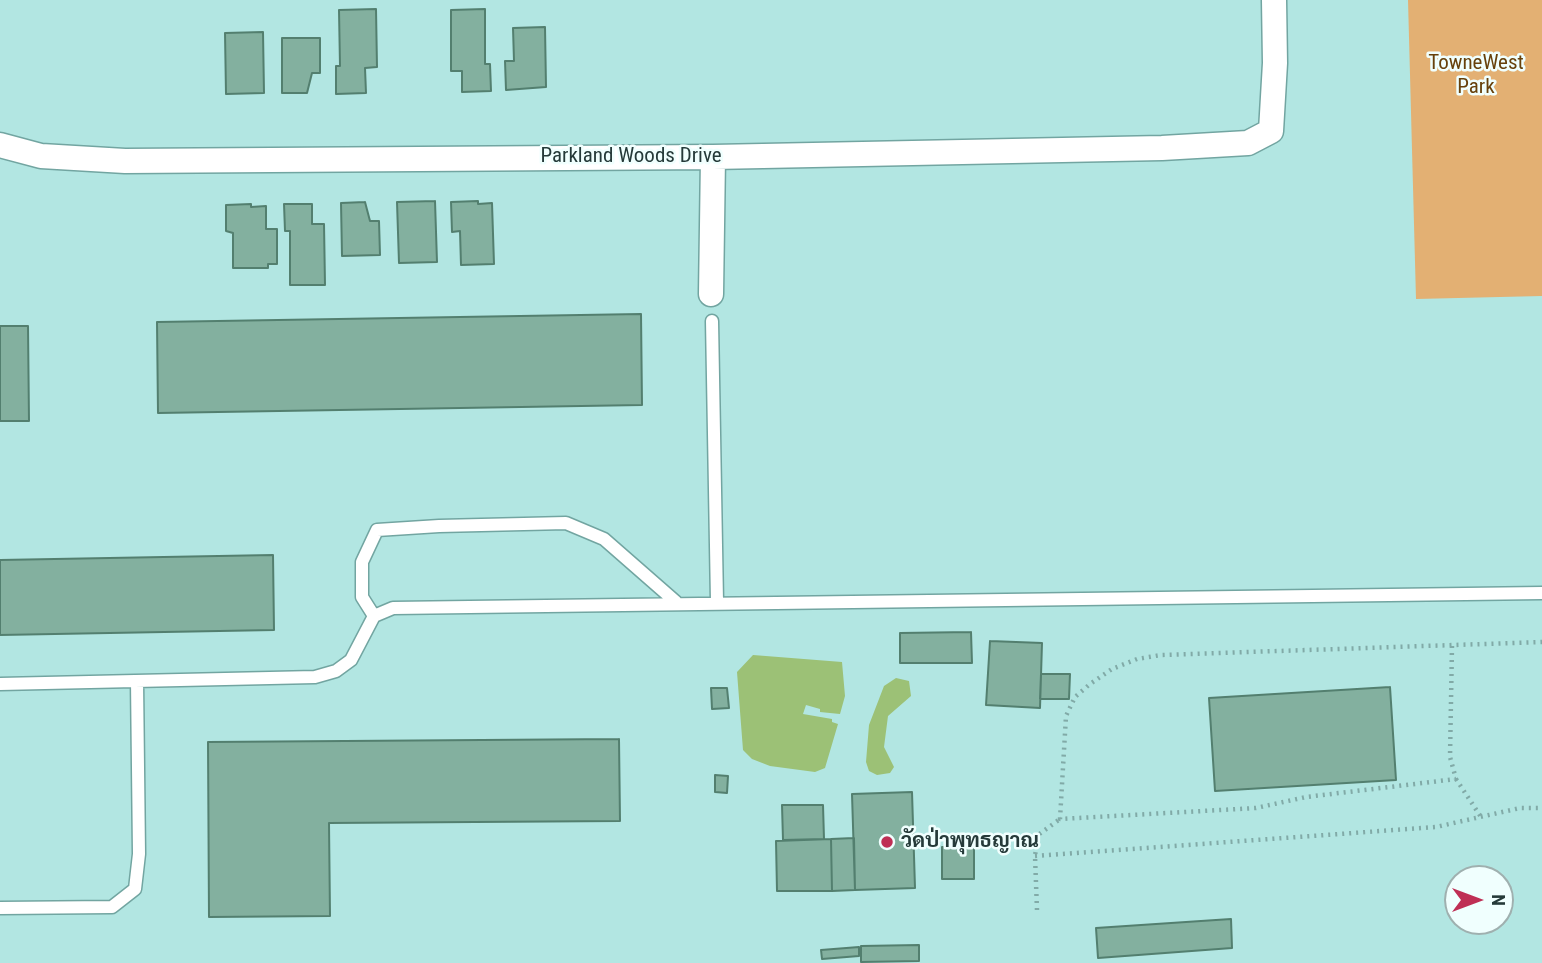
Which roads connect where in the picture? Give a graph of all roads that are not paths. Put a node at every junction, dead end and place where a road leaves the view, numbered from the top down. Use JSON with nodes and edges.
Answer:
{"nodes":[{"id":1,"x":1274,"y":0,"type":"edge"},
{"id":2,"x":0,"y":145,"type":"edge"},
{"id":3,"x":713,"y":157,"type":"junction"},
{"id":4,"x":711,"y":295,"type":"dead end"},
{"id":5,"x":712,"y":321,"type":"dead end"},
{"id":6,"x":1542,"y":593,"type":"edge"},
{"id":7,"x":718,"y":601,"type":"junction"},
{"id":8,"x":676,"y":602,"type":"junction"},
{"id":9,"x":374,"y":616,"type":"junction"},
{"id":10,"x":137,"y":681,"type":"junction"},
{"id":11,"x":0,"y":684,"type":"edge"},
{"id":12,"x":0,"y":908,"type":"edge"}],
"edges":[{"from":1,"to":3,"type":"street","name":"Parkland Woods Drive"},
{"from":2,"to":3,"type":"street","name":"Parkland Woods Drive"},
{"from":3,"to":4,"type":"street"},
{"from":5,"to":7,"type":"lane"},
{"from":6,"to":7,"type":"lane"},
{"from":7,"to":8,"type":"lane"},
{"from":8,"to":9,"type":"lane"},
{"from":8,"to":9,"type":"lane"},
{"from":9,"to":10,"type":"lane"},
{"from":10,"to":11,"type":"lane"},
{"from":10,"to":12,"type":"lane"}]}
